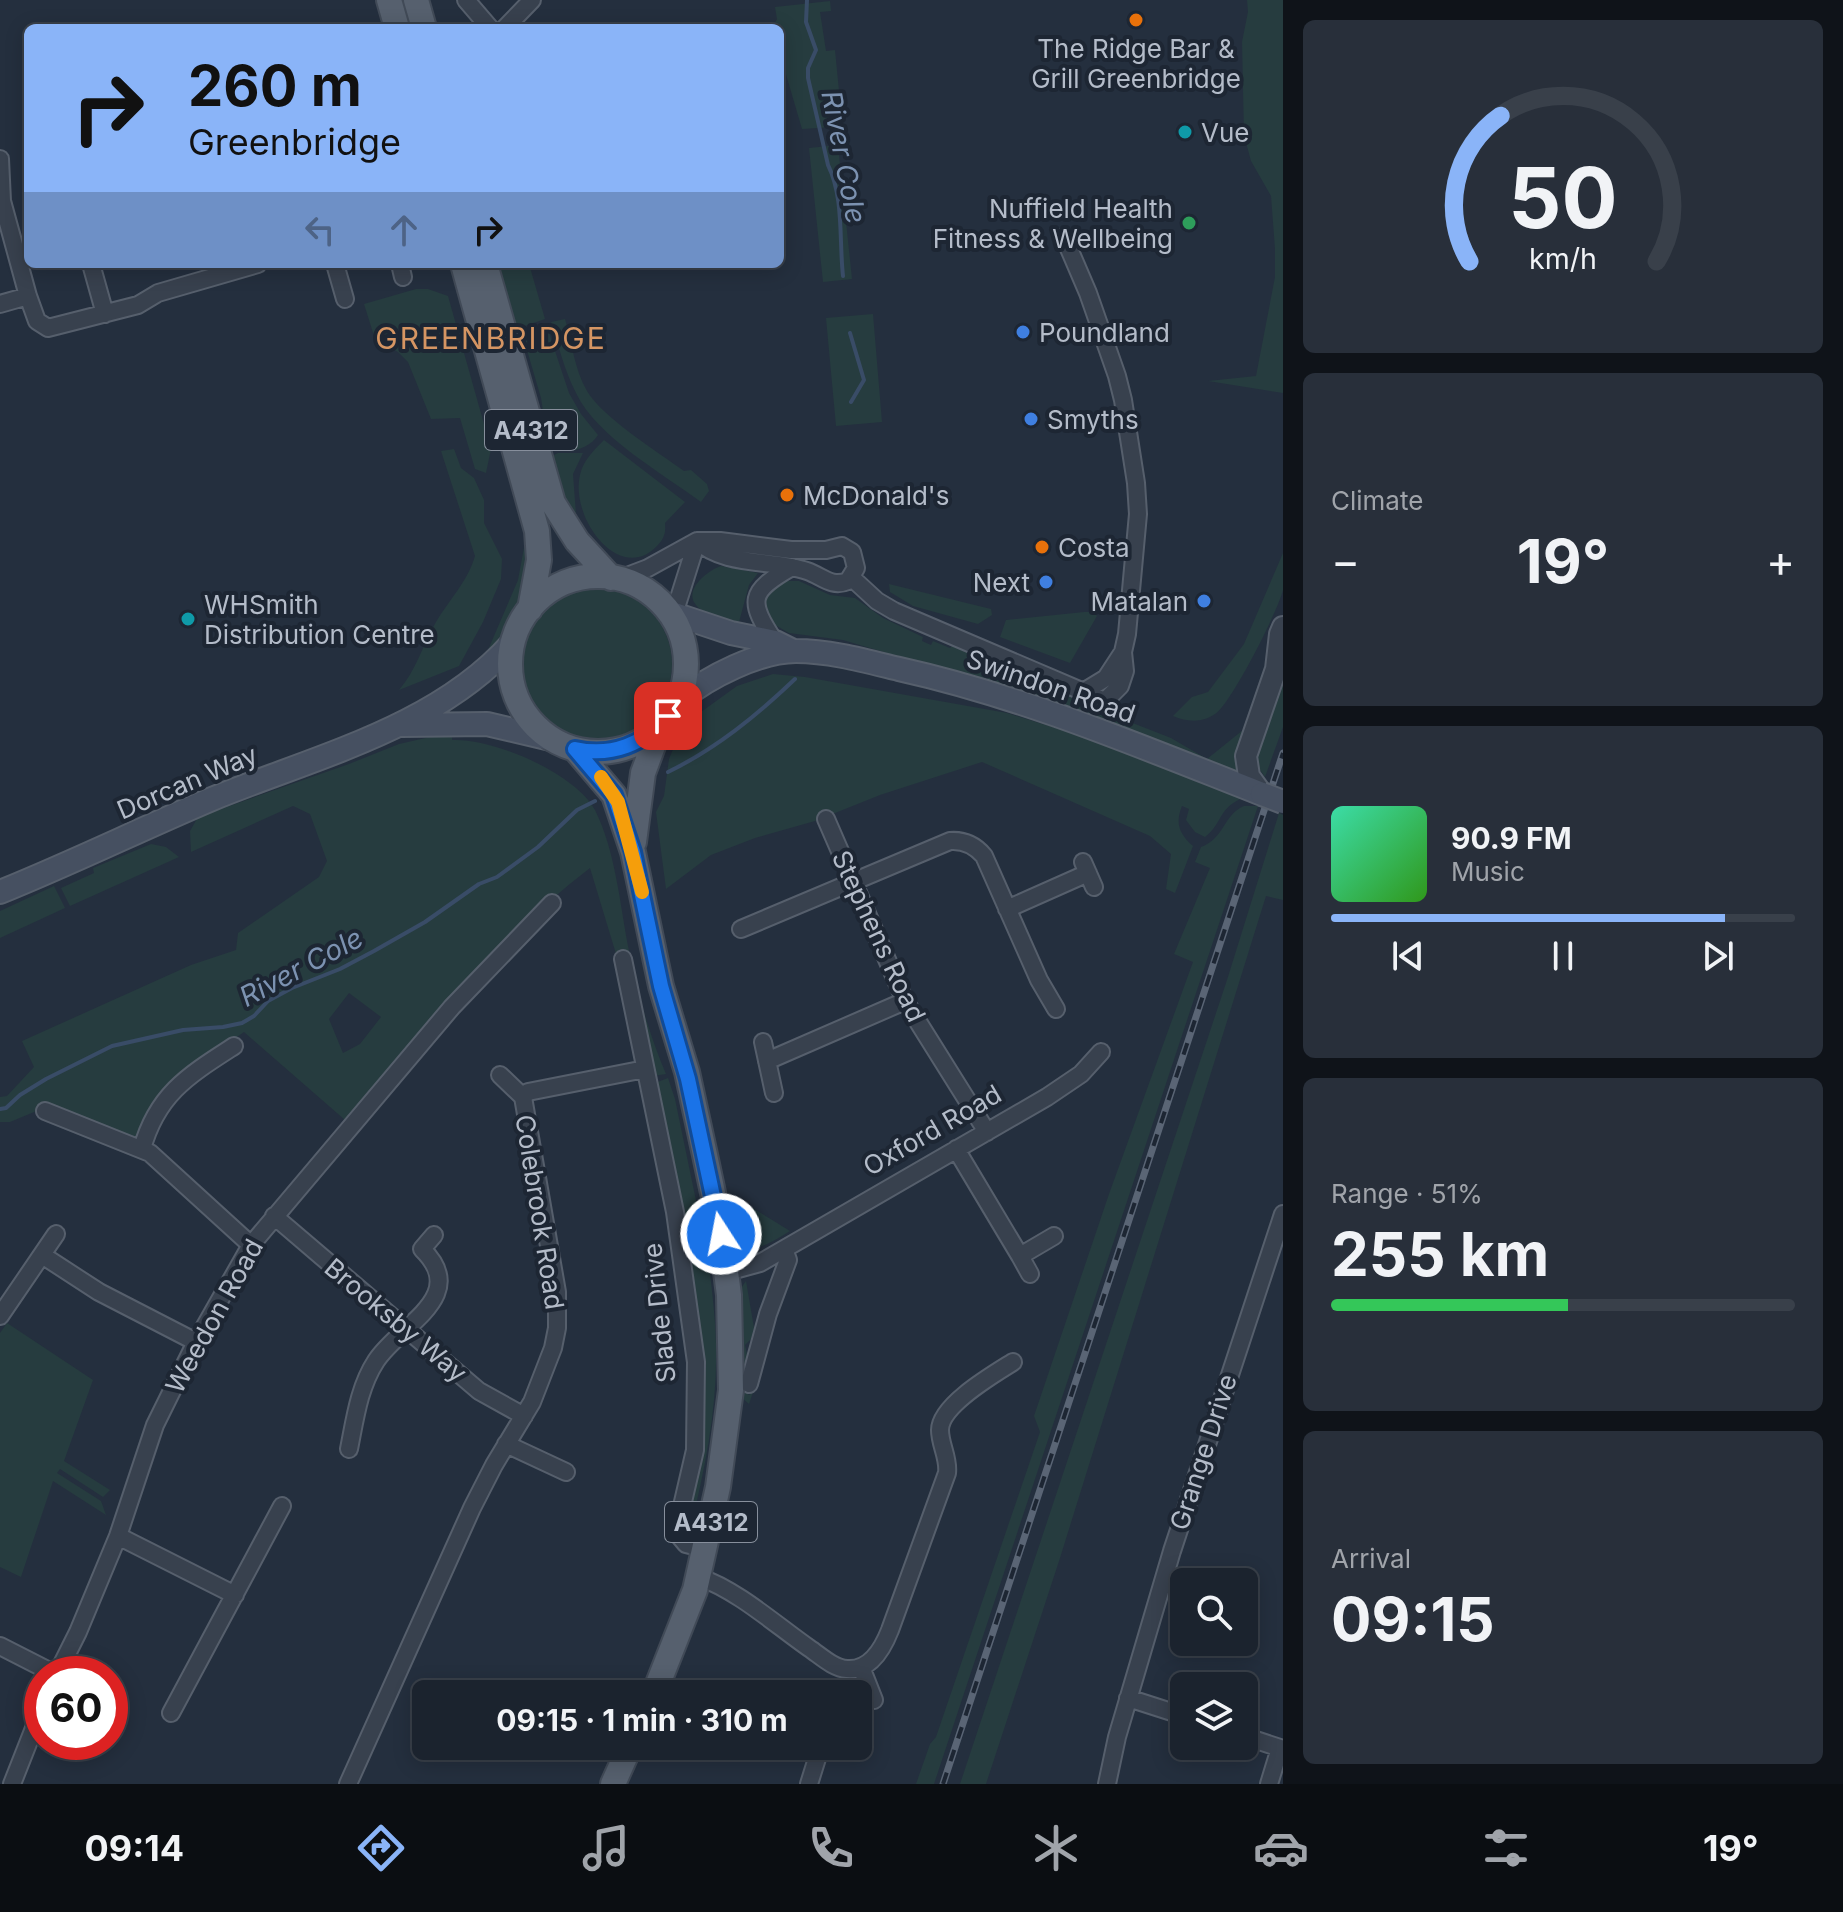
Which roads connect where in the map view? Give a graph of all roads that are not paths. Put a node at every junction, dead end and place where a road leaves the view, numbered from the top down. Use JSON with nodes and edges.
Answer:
{"nodes":[{"id":1,"x":389,"y":0,"type":"edge"},
{"id":2,"x":416,"y":0,"type":"edge"},
{"id":3,"x":466,"y":0,"type":"edge"},
{"id":4,"x":532,"y":0,"type":"edge"},
{"id":5,"x":396,"y":24,"type":"edge"},
{"id":6,"x":423,"y":24,"type":"edge"},
{"id":7,"x":487,"y":24,"type":"edge"},
{"id":8,"x":509,"y":24,"type":"edge"},
{"id":9,"x":0,"y":159,"type":"edge"},
{"id":10,"x":1064,"y":237,"type":"dead end"},
{"id":11,"x":22,"y":249,"type":"edge"},
{"id":12,"x":24,"y":268,"type":"edge"},
{"id":13,"x":92,"y":268,"type":"edge"},
{"id":14,"x":244,"y":268,"type":"edge"},
{"id":15,"x":336,"y":268,"type":"edge"},
{"id":16,"x":464,"y":268,"type":"edge"},
{"id":17,"x":486,"y":268,"type":"edge"},
{"id":18,"x":28,"y":296,"type":"junction"},
{"id":19,"x":345,"y":299,"type":"dead end"},
{"id":20,"x":0,"y":304,"type":"edge"},
{"id":21,"x":105,"y":314,"type":"junction"},
{"id":22,"x":697,"y":541,"type":"junction"},
{"id":23,"x":826,"y":550,"type":"junction"},
{"id":24,"x":792,"y":567,"type":"junction"},
{"id":25,"x":823,"y":578,"type":"junction"},
{"id":26,"x":852,"y":578,"type":"junction"},
{"id":27,"x":615,"y":579,"type":"junction"},
{"id":28,"x":530,"y":609,"type":"junction"},
{"id":29,"x":674,"y":614,"type":"junction"},
{"id":30,"x":1281,"y":630,"type":"edge"},
{"id":31,"x":512,"y":643,"type":"junction"},
{"id":32,"x":784,"y":647,"type":"junction"},
{"id":33,"x":1123,"y":652,"type":"junction"},
{"id":34,"x":1083,"y":692,"type":"junction"},
{"id":35,"x":680,"y":700,"type":"junction"},
{"id":36,"x":661,"y":724,"type":"junction"},
{"id":37,"x":397,"y":725,"type":"junction"},
{"id":38,"x":551,"y":739,"type":"junction"},
{"id":39,"x":575,"y":749,"type":"junction"},
{"id":40,"x":1273,"y":798,"type":"edge"},
{"id":41,"x":826,"y":819,"type":"dead end"},
{"id":42,"x":633,"y":852,"type":"junction"},
{"id":43,"x":1088,"y":874,"type":"dead end"},
{"id":44,"x":853,"y":883,"type":"junction"},
{"id":45,"x":0,"y":892,"type":"edge"},
{"id":46,"x":552,"y":903,"type":"dead end"},
{"id":47,"x":1007,"y":909,"type":"junction"},
{"id":48,"x":741,"y":929,"type":"dead end"},
{"id":49,"x":623,"y":959,"type":"dead end"},
{"id":50,"x":905,"y":1001,"type":"junction"},
{"id":51,"x":1056,"y":1009,"type":"dead end"},
{"id":52,"x":763,"y":1042,"type":"dead end"},
{"id":53,"x":234,"y":1046,"type":"dead end"},
{"id":54,"x":1101,"y":1052,"type":"dead end"},
{"id":55,"x":767,"y":1061,"type":"junction"},
{"id":56,"x":645,"y":1069,"type":"junction"},
{"id":57,"x":500,"y":1075,"type":"dead end"},
{"id":58,"x":774,"y":1093,"type":"dead end"},
{"id":59,"x":523,"y":1097,"type":"junction"},
{"id":60,"x":45,"y":1111,"type":"dead end"},
{"id":61,"x":987,"y":1132,"type":"junction"},
{"id":62,"x":142,"y":1149,"type":"junction"},
{"id":63,"x":956,"y":1149,"type":"junction"},
{"id":64,"x":1283,"y":1214,"type":"edge"},
{"id":65,"x":274,"y":1216,"type":"junction"},
{"id":66,"x":56,"y":1234,"type":"dead end"},
{"id":67,"x":434,"y":1235,"type":"dead end"},
{"id":68,"x":1054,"y":1236,"type":"dead end"},
{"id":69,"x":251,"y":1245,"type":"junction"},
{"id":70,"x":784,"y":1249,"type":"junction"},
{"id":71,"x":42,"y":1255,"type":"junction"},
{"id":72,"x":1020,"y":1256,"type":"junction"},
{"id":73,"x":727,"y":1272,"type":"junction"},
{"id":74,"x":1030,"y":1274,"type":"dead end"},
{"id":75,"x":0,"y":1316,"type":"edge"},
{"id":76,"x":406,"y":1328,"type":"junction"},
{"id":77,"x":196,"y":1342,"type":"junction"},
{"id":78,"x":1013,"y":1362,"type":"dead end"},
{"id":79,"x":749,"y":1384,"type":"dead end"},
{"id":80,"x":524,"y":1416,"type":"junction"},
{"id":81,"x":506,"y":1444,"type":"junction"},
{"id":82,"x":349,"y":1449,"type":"dead end"},
{"id":83,"x":566,"y":1472,"type":"dead end"},
{"id":84,"x":282,"y":1506,"type":"dead end"},
{"id":85,"x":118,"y":1536,"type":"junction"},
{"id":86,"x":706,"y":1549,"type":"junction"},
{"id":87,"x":699,"y":1577,"type":"junction"},
{"id":88,"x":235,"y":1595,"type":"junction"},
{"id":89,"x":0,"y":1646,"type":"edge"},
{"id":90,"x":65,"y":1656,"type":"edge"},
{"id":91,"x":24,"y":1658,"type":"edge"},
{"id":92,"x":861,"y":1667,"type":"junction"},
{"id":93,"x":659,"y":1680,"type":"edge"},
{"id":94,"x":1128,"y":1698,"type":"junction"},
{"id":95,"x":874,"y":1700,"type":"dead end"},
{"id":96,"x":1170,"y":1712,"type":"edge"},
{"id":97,"x":171,"y":1713,"type":"dead end"},
{"id":98,"x":1258,"y":1741,"type":"edge"},
{"id":99,"x":1282,"y":1749,"type":"edge"},
{"id":100,"x":24,"y":1754,"type":"edge"},
{"id":101,"x":624,"y":1760,"type":"edge"},
{"id":102,"x":816,"y":1760,"type":"edge"},
{"id":103,"x":12,"y":1784,"type":"edge"},
{"id":104,"x":348,"y":1784,"type":"edge"},
{"id":105,"x":613,"y":1784,"type":"edge"},
{"id":106,"x":809,"y":1784,"type":"edge"},
{"id":107,"x":1107,"y":1784,"type":"edge"},
{"id":108,"x":1269,"y":1784,"type":"edge"}],
"edges":[{"from":1,"to":5,"type":"main road"},
{"from":2,"to":6,"type":"main road"},
{"from":3,"to":7,"type":"street"},
{"from":4,"to":8,"type":"street"},
{"from":9,"to":11,"type":"street"},
{"from":10,"to":33,"type":"street"},
{"from":12,"to":18,"type":"street"},
{"from":13,"to":21,"type":"street"},
{"from":14,"to":21,"type":"street"},
{"from":15,"to":19,"type":"street"},
{"from":16,"to":28,"type":"main road","number":"A4312"},
{"from":17,"to":27,"type":"main road","number":"A4312"},
{"from":18,"to":20,"type":"street"},
{"from":18,"to":21,"type":"street"},
{"from":22,"to":23,"type":"street"},
{"from":22,"to":24,"type":"street"},
{"from":22,"to":27,"type":"street"},
{"from":22,"to":29,"type":"street"},
{"from":23,"to":25,"type":"street"},
{"from":23,"to":26,"type":"street"},
{"from":24,"to":25,"type":"street"},
{"from":24,"to":32,"type":"street"},
{"from":25,"to":26,"type":"street"},
{"from":26,"to":34,"type":"street"},
{"from":27,"to":28,"type":"main road","number":"A4312"},
{"from":27,"to":29,"type":"main road","number":"A4312"},
{"from":28,"to":31,"type":"main road","number":"A4312"},
{"from":29,"to":32,"type":"main road","name":"Swindon Road"},
{"from":29,"to":35,"type":"main road","number":"A4312"},
{"from":30,"to":40,"type":"street"},
{"from":31,"to":37,"type":"main road","name":"Dorcan Way"},
{"from":31,"to":38,"type":"main road","number":"A4312"},
{"from":32,"to":35,"type":"main road","name":"Swindon Road"},
{"from":32,"to":40,"type":"main road","name":"Swindon Road"},
{"from":33,"to":34,"type":"street"},
{"from":33,"to":34,"type":"street"},
{"from":35,"to":36,"type":"main road","number":"A4312"},
{"from":36,"to":39,"type":"main road","number":"A4312"},
{"from":36,"to":42,"type":"main road","number":"A4312"},
{"from":37,"to":38,"type":"main road","name":"Dorcan Way"},
{"from":37,"to":45,"type":"main road","name":"Dorcan Way"},
{"from":38,"to":39,"type":"main road","number":"A4312"},
{"from":39,"to":42,"type":"main road","number":"A4312"},
{"from":41,"to":44,"type":"street","name":"Stephens Road"},
{"from":42,"to":73,"type":"main road","number":"A4312"},
{"from":43,"to":47,"type":"street"},
{"from":44,"to":47,"type":"street"},
{"from":44,"to":48,"type":"street"},
{"from":44,"to":50,"type":"street","name":"Stephens Road"},
{"from":46,"to":65,"type":"street","name":"Weedon Road"},
{"from":47,"to":51,"type":"street"},
{"from":49,"to":56,"type":"street","name":"Slade Drive"},
{"from":50,"to":55,"type":"street"},
{"from":50,"to":61,"type":"street","name":"Stephens Road"},
{"from":52,"to":55,"type":"street"},
{"from":53,"to":62,"type":"street"},
{"from":54,"to":61,"type":"street","name":"Oxford Road"},
{"from":55,"to":58,"type":"street"},
{"from":56,"to":59,"type":"street"},
{"from":56,"to":86,"type":"street","name":"Slade Drive"},
{"from":57,"to":59,"type":"street","name":"Colebrook Road"},
{"from":59,"to":80,"type":"street","name":"Colebrook Road"},
{"from":60,"to":62,"type":"street"},
{"from":61,"to":63,"type":"street","name":"Oxford Road"},
{"from":62,"to":69,"type":"street"},
{"from":63,"to":70,"type":"street","name":"Oxford Road"},
{"from":63,"to":72,"type":"street"},
{"from":64,"to":94,"type":"street","name":"Grange Drive"},
{"from":65,"to":69,"type":"street","name":"Weedon Road"},
{"from":65,"to":76,"type":"street","name":"Brooksby Way"},
{"from":66,"to":71,"type":"street"},
{"from":67,"to":76,"type":"street"},
{"from":68,"to":72,"type":"street"},
{"from":69,"to":77,"type":"street","name":"Weedon Road"},
{"from":70,"to":73,"type":"street","name":"Oxford Road"},
{"from":70,"to":79,"type":"street"},
{"from":71,"to":75,"type":"street"},
{"from":71,"to":77,"type":"street"},
{"from":72,"to":74,"type":"street"},
{"from":73,"to":86,"type":"main road","number":"A4312"},
{"from":76,"to":80,"type":"street","name":"Brooksby Way"},
{"from":76,"to":82,"type":"street"},
{"from":77,"to":85,"type":"street","name":"Weedon Road"},
{"from":78,"to":92,"type":"street"},
{"from":80,"to":81,"type":"street","name":"Colebrook Road"},
{"from":81,"to":83,"type":"street"},
{"from":81,"to":104,"type":"street","name":"Colebrook Road"},
{"from":84,"to":88,"type":"street"},
{"from":85,"to":88,"type":"street"},
{"from":85,"to":90,"type":"street","name":"Weedon Road"},
{"from":86,"to":87,"type":"main road","number":"A4312"},
{"from":87,"to":92,"type":"street"},
{"from":87,"to":93,"type":"main road","number":"A4312"},
{"from":88,"to":97,"type":"street"},
{"from":89,"to":91,"type":"street"},
{"from":92,"to":95,"type":"street"},
{"from":94,"to":96,"type":"street"},
{"from":94,"to":107,"type":"street","name":"Grange Drive"},
{"from":98,"to":99,"type":"street"},
{"from":99,"to":108,"type":"street"},
{"from":100,"to":103,"type":"street"},
{"from":101,"to":105,"type":"main road"},
{"from":102,"to":106,"type":"street"}]}
